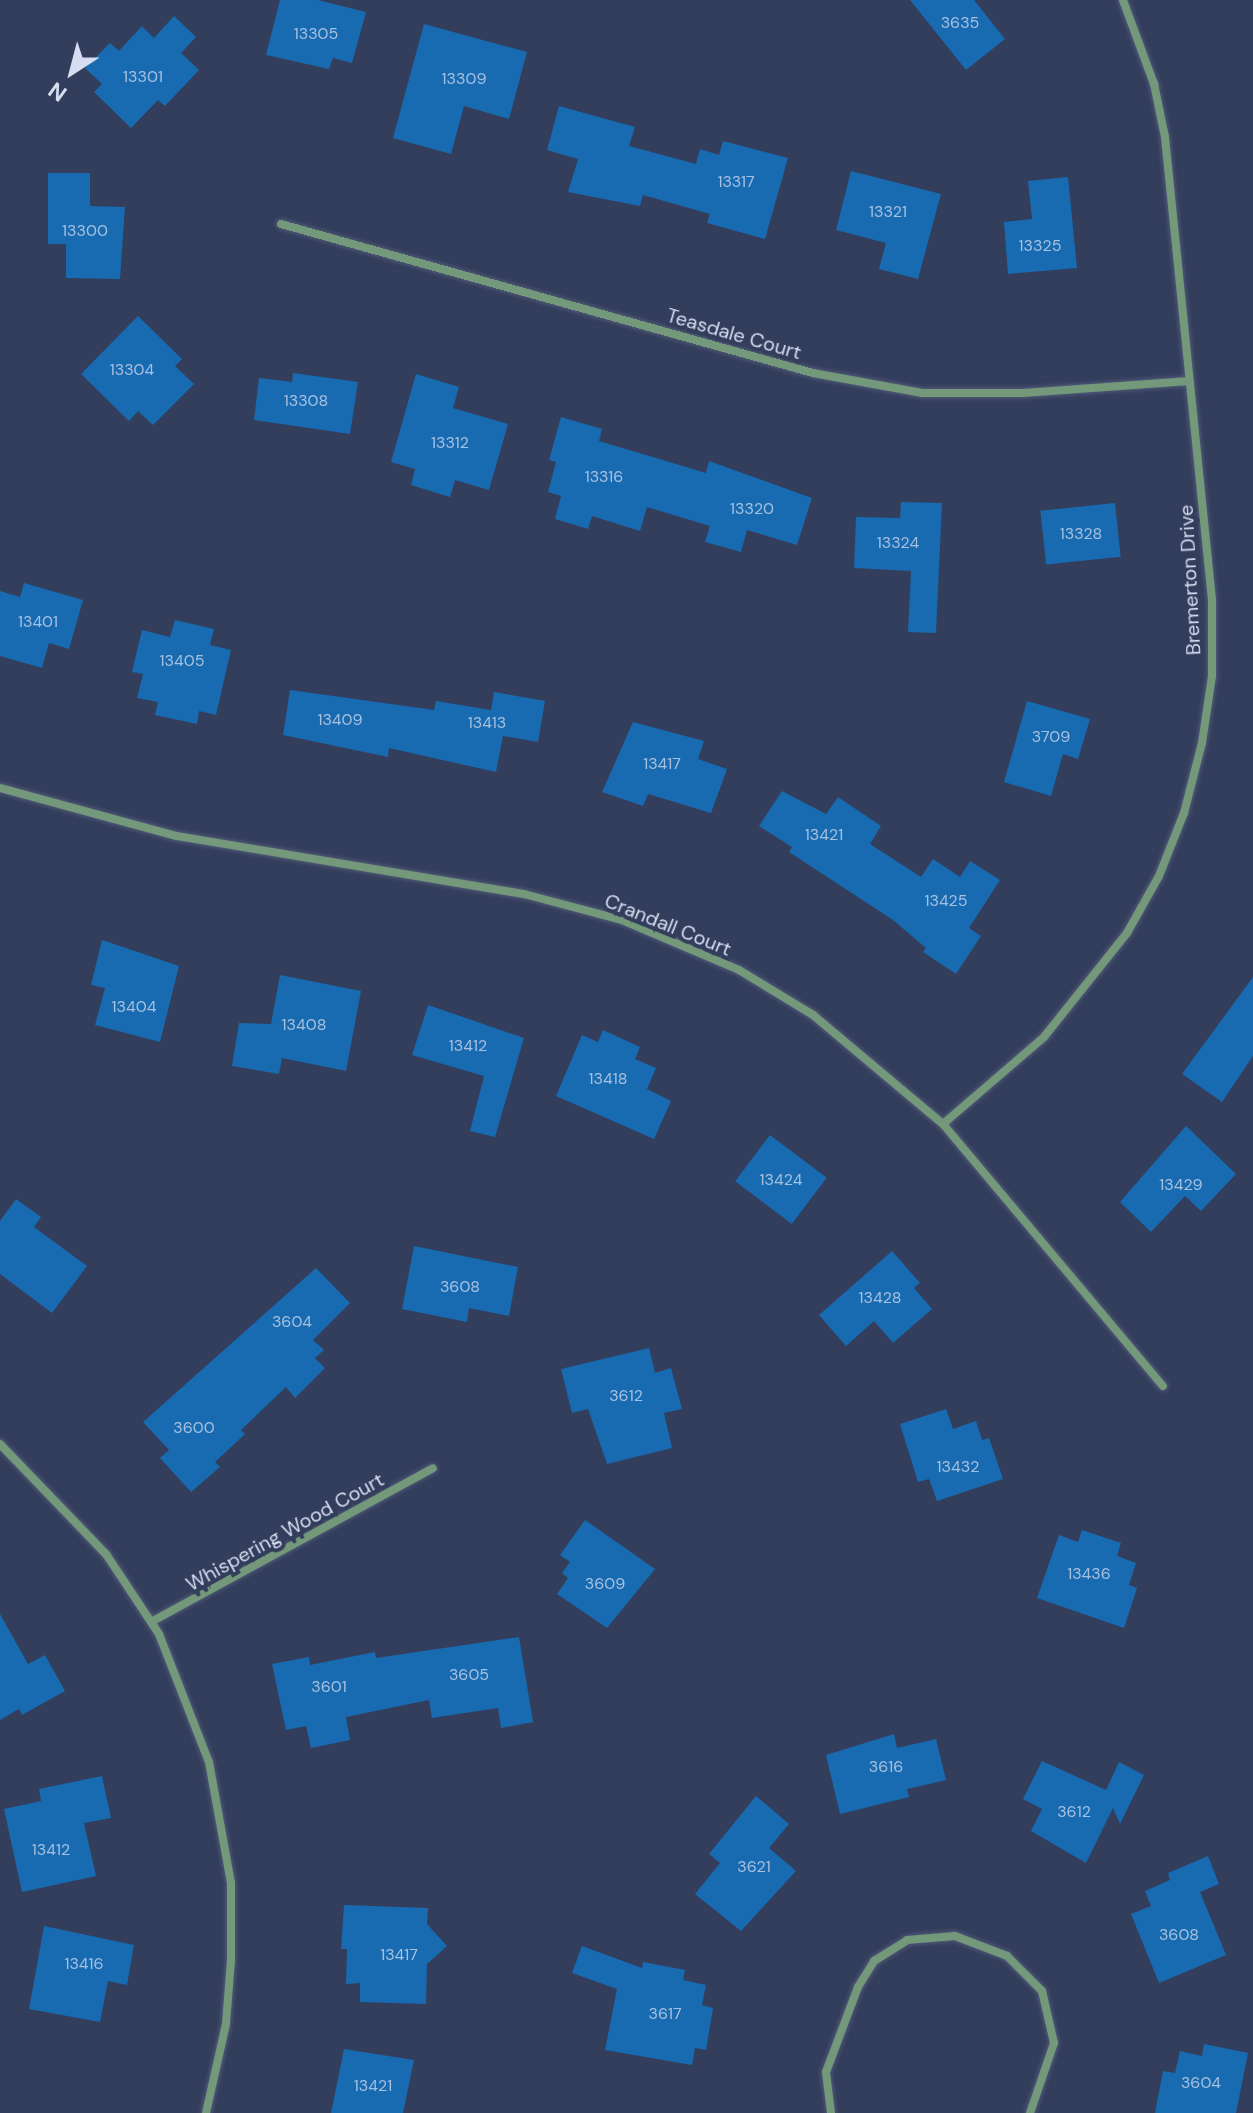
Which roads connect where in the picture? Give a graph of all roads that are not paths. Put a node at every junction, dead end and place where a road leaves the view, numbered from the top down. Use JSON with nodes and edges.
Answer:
{"nodes":[{"id":1,"x":1123,"y":0,"type":"edge"},
{"id":2,"x":281,"y":224,"type":"dead end"},
{"id":3,"x":1190,"y":381,"type":"junction"},
{"id":4,"x":0,"y":788,"type":"edge"},
{"id":5,"x":943,"y":1124,"type":"junction"},
{"id":6,"x":1163,"y":1386,"type":"dead end"},
{"id":7,"x":0,"y":1444,"type":"edge"},
{"id":8,"x":433,"y":1468,"type":"dead end"},
{"id":9,"x":151,"y":1622,"type":"junction"},
{"id":10,"x":206,"y":2113,"type":"edge"},
{"id":11,"x":831,"y":2113,"type":"edge"},
{"id":12,"x":1030,"y":2113,"type":"edge"}],
"edges":[{"from":1,"to":3,"type":"street","name":"Bremerton Drive"},
{"from":2,"to":3,"type":"street","name":"Teasdale Court"},
{"from":3,"to":5,"type":"street","name":"Bremerton Drive"},
{"from":4,"to":5,"type":"street","name":"Crandall Court"},
{"from":5,"to":6,"type":"street","name":"Crandall Court"},
{"from":7,"to":9,"type":"street"},
{"from":8,"to":9,"type":"street","name":"Whispering Wood Court"},
{"from":9,"to":10,"type":"street"},
{"from":11,"to":12,"type":"street"}]}
